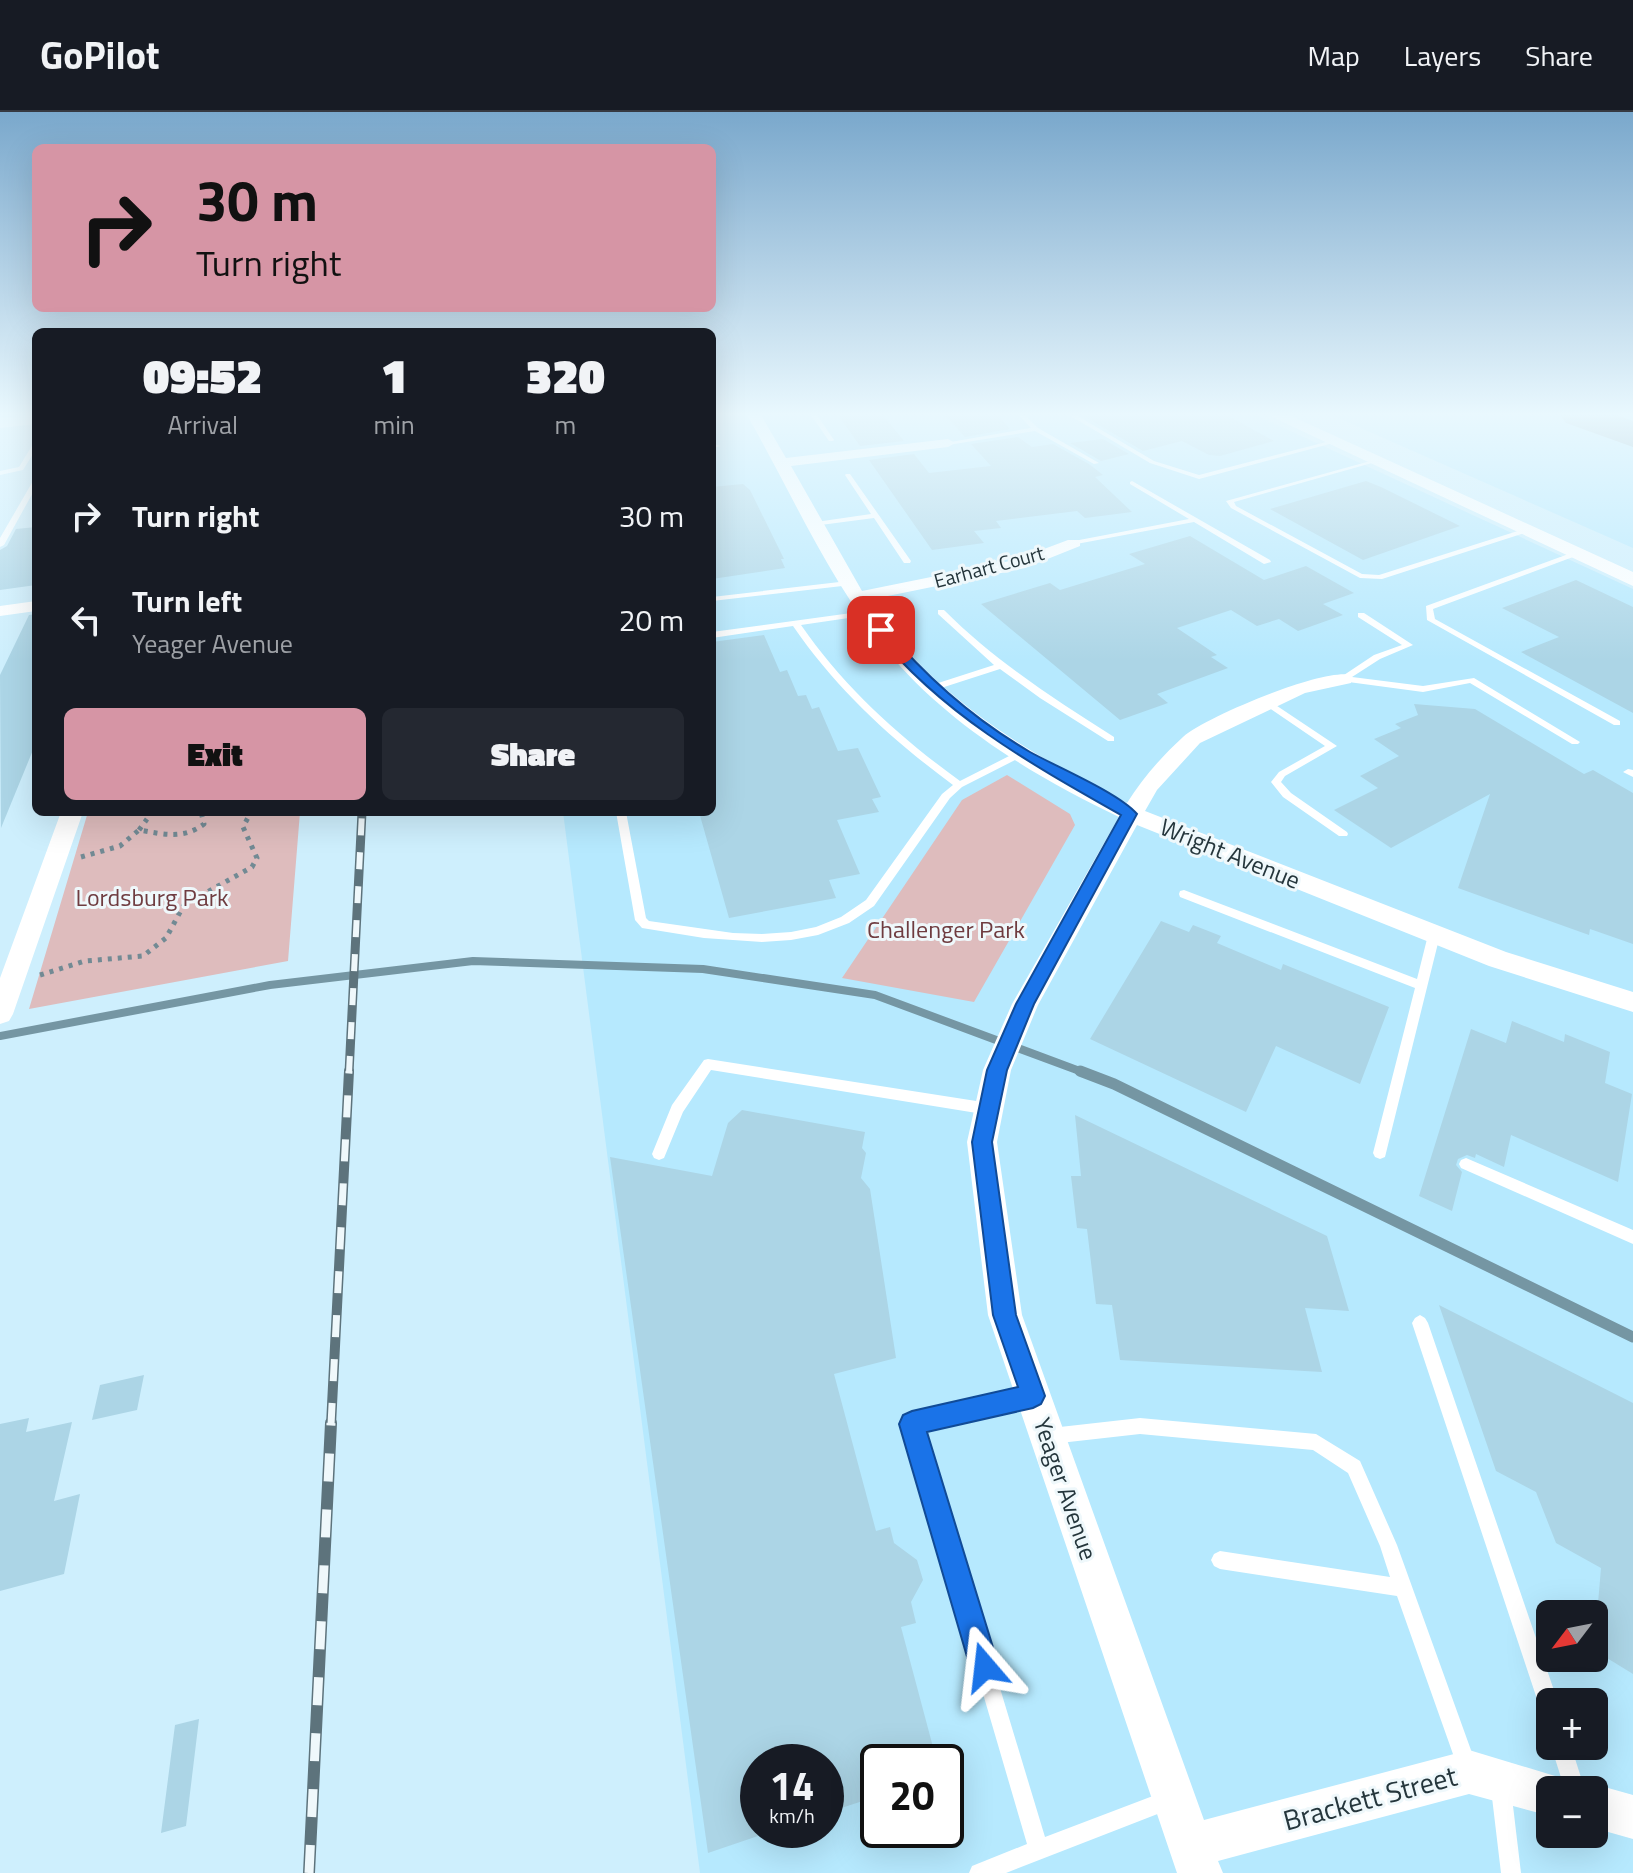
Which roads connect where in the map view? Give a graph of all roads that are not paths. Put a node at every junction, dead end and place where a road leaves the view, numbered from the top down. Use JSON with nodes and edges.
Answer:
{"nodes":[{"id":1,"x":27,"y":497,"type":"edge"},
{"id":2,"x":801,"y":497,"type":"edge"},
{"id":3,"x":864,"y":497,"type":"edge"},
{"id":4,"x":1156,"y":497,"type":"edge"},
{"id":5,"x":1244,"y":497,"type":"edge"},
{"id":6,"x":1454,"y":497,"type":"edge"},
{"id":7,"x":1492,"y":497,"type":"edge"},
{"id":8,"x":876,"y":515,"type":"junction"},
{"id":9,"x":1195,"y":520,"type":"junction"},
{"id":10,"x":816,"y":524,"type":"junction"},
{"id":11,"x":1527,"y":531,"type":"junction"},
{"id":12,"x":1074,"y":543,"type":"joint"},
{"id":13,"x":0,"y":545,"type":"edge"},
{"id":14,"x":1577,"y":554,"type":"junction"},
{"id":15,"x":907,"y":561,"type":"dead end"},
{"id":16,"x":1633,"y":561,"type":"edge"},
{"id":17,"x":1267,"y":562,"type":"dead end"},
{"id":18,"x":1633,"y":580,"type":"edge"},
{"id":19,"x":857,"y":598,"type":"junction"},
{"id":20,"x":716,"y":599,"type":"edge"},
{"id":21,"x":32,"y":607,"type":"edge"},
{"id":22,"x":0,"y":611,"type":"edge"},
{"id":23,"x":941,"y":612,"type":"dead end"},
{"id":24,"x":1361,"y":615,"type":"dead end"},
{"id":25,"x":796,"y":624,"type":"junction"},
{"id":26,"x":716,"y":634,"type":"edge"},
{"id":27,"x":999,"y":666,"type":"junction"},
{"id":28,"x":1344,"y":679,"type":"junction"},
{"id":29,"x":935,"y":687,"type":"junction"},
{"id":30,"x":1268,"y":703,"type":"junction"},
{"id":31,"x":1617,"y":723,"type":"dead end"},
{"id":32,"x":1111,"y":739,"type":"dead end"},
{"id":33,"x":1575,"y":742,"type":"dead end"},
{"id":34,"x":1022,"y":753,"type":"junction"},
{"id":35,"x":959,"y":785,"type":"junction"},
{"id":36,"x":1130,"y":814,"type":"junction"},
{"id":37,"x":71,"y":816,"type":"edge"},
{"id":38,"x":622,"y":816,"type":"edge"},
{"id":39,"x":1343,"y":834,"type":"dead end"},
{"id":40,"x":1184,"y":894,"type":"dead end"},
{"id":41,"x":1434,"y":935,"type":"junction"},
{"id":42,"x":1422,"y":986,"type":"junction"},
{"id":43,"x":1633,"y":1002,"type":"edge"},
{"id":44,"x":0,"y":1014,"type":"edge"},
{"id":45,"x":989,"y":1109,"type":"junction"},
{"id":46,"x":1380,"y":1153,"type":"dead end"},
{"id":47,"x":659,"y":1154,"type":"dead end"},
{"id":48,"x":1466,"y":1164,"type":"dead end"},
{"id":49,"x":1633,"y":1237,"type":"edge"},
{"id":50,"x":1420,"y":1323,"type":"dead end"},
{"id":51,"x":1033,"y":1396,"type":"junction"},
{"id":52,"x":1047,"y":1436,"type":"junction"},
{"id":53,"x":1220,"y":1560,"type":"dead end"},
{"id":54,"x":1403,"y":1588,"type":"junction"},
{"id":55,"x":1543,"y":1688,"type":"edge"},
{"id":56,"x":1485,"y":1776,"type":"junction"},
{"id":57,"x":1536,"y":1790,"type":"edge"},
{"id":58,"x":1173,"y":1798,"type":"junction"},
{"id":59,"x":1608,"y":1810,"type":"edge"},
{"id":60,"x":1633,"y":1817,"type":"edge"},
{"id":61,"x":1039,"y":1850,"type":"junction"},
{"id":62,"x":1195,"y":1860,"type":"edge"},
{"id":63,"x":979,"y":1873,"type":"edge"},
{"id":64,"x":1511,"y":1873,"type":"edge"}],
"edges":[{"from":1,"to":13,"type":"lane"},
{"from":2,"to":10,"type":"street","name":"Wright Avenue"},
{"from":3,"to":8,"type":"lane"},
{"from":4,"to":9,"type":"lane"},
{"from":5,"to":11,"type":"lane"},
{"from":6,"to":11,"type":"street"},
{"from":7,"to":16,"type":"street"},
{"from":8,"to":10,"type":"lane"},
{"from":8,"to":15,"type":"lane"},
{"from":9,"to":12,"type":"lane"},
{"from":9,"to":17,"type":"lane"},
{"from":10,"to":19,"type":"street","name":"Wright Avenue"},
{"from":11,"to":14,"type":"street"},
{"from":12,"to":19,"type":"street","name":"Earhart Court"},
{"from":14,"to":18,"type":"street"},
{"from":14,"to":31,"type":"lane"},
{"from":19,"to":20,"type":"lane"},
{"from":19,"to":25,"type":"lane"},
{"from":19,"to":29,"type":"street","name":"Wright Avenue"},
{"from":21,"to":22,"type":"street"},
{"from":23,"to":27,"type":"lane"},
{"from":24,"to":28,"type":"lane"},
{"from":25,"to":26,"type":"lane"},
{"from":25,"to":35,"type":"lane"},
{"from":27,"to":29,"type":"lane"},
{"from":27,"to":32,"type":"lane"},
{"from":28,"to":30,"type":"street","name":"Yeager Avenue"},
{"from":28,"to":33,"type":"lane"},
{"from":29,"to":34,"type":"street","name":"Wright Avenue"},
{"from":30,"to":36,"type":"street","name":"Yeager Avenue"},
{"from":30,"to":39,"type":"lane"},
{"from":34,"to":35,"type":"lane"},
{"from":34,"to":36,"type":"street","name":"Wright Avenue"},
{"from":35,"to":38,"type":"lane"},
{"from":36,"to":41,"type":"street","name":"Wright Avenue"},
{"from":36,"to":45,"type":"street","name":"Yeager Avenue"},
{"from":37,"to":44,"type":"street"},
{"from":40,"to":42,"type":"lane"},
{"from":41,"to":42,"type":"lane"},
{"from":41,"to":43,"type":"street","name":"Wright Avenue"},
{"from":42,"to":46,"type":"lane"},
{"from":45,"to":47,"type":"lane"},
{"from":45,"to":51,"type":"street","name":"Yeager Avenue"},
{"from":48,"to":49,"type":"lane"},
{"from":50,"to":55,"type":"lane"},
{"from":51,"to":52,"type":"street","name":"Yeager Avenue"},
{"from":51,"to":61,"type":"lane"},
{"from":52,"to":54,"type":"lane"},
{"from":52,"to":58,"type":"street","name":"Yeager Avenue"},
{"from":53,"to":54,"type":"lane"},
{"from":54,"to":56,"type":"lane"},
{"from":56,"to":57,"type":"street"},
{"from":56,"to":62,"type":"street","name":"Brackett Street"},
{"from":56,"to":64,"type":"lane"},
{"from":58,"to":61,"type":"lane"},
{"from":58,"to":62,"type":"street","name":"Yeager Avenue"},
{"from":59,"to":60,"type":"street"},
{"from":61,"to":63,"type":"lane"}]}
